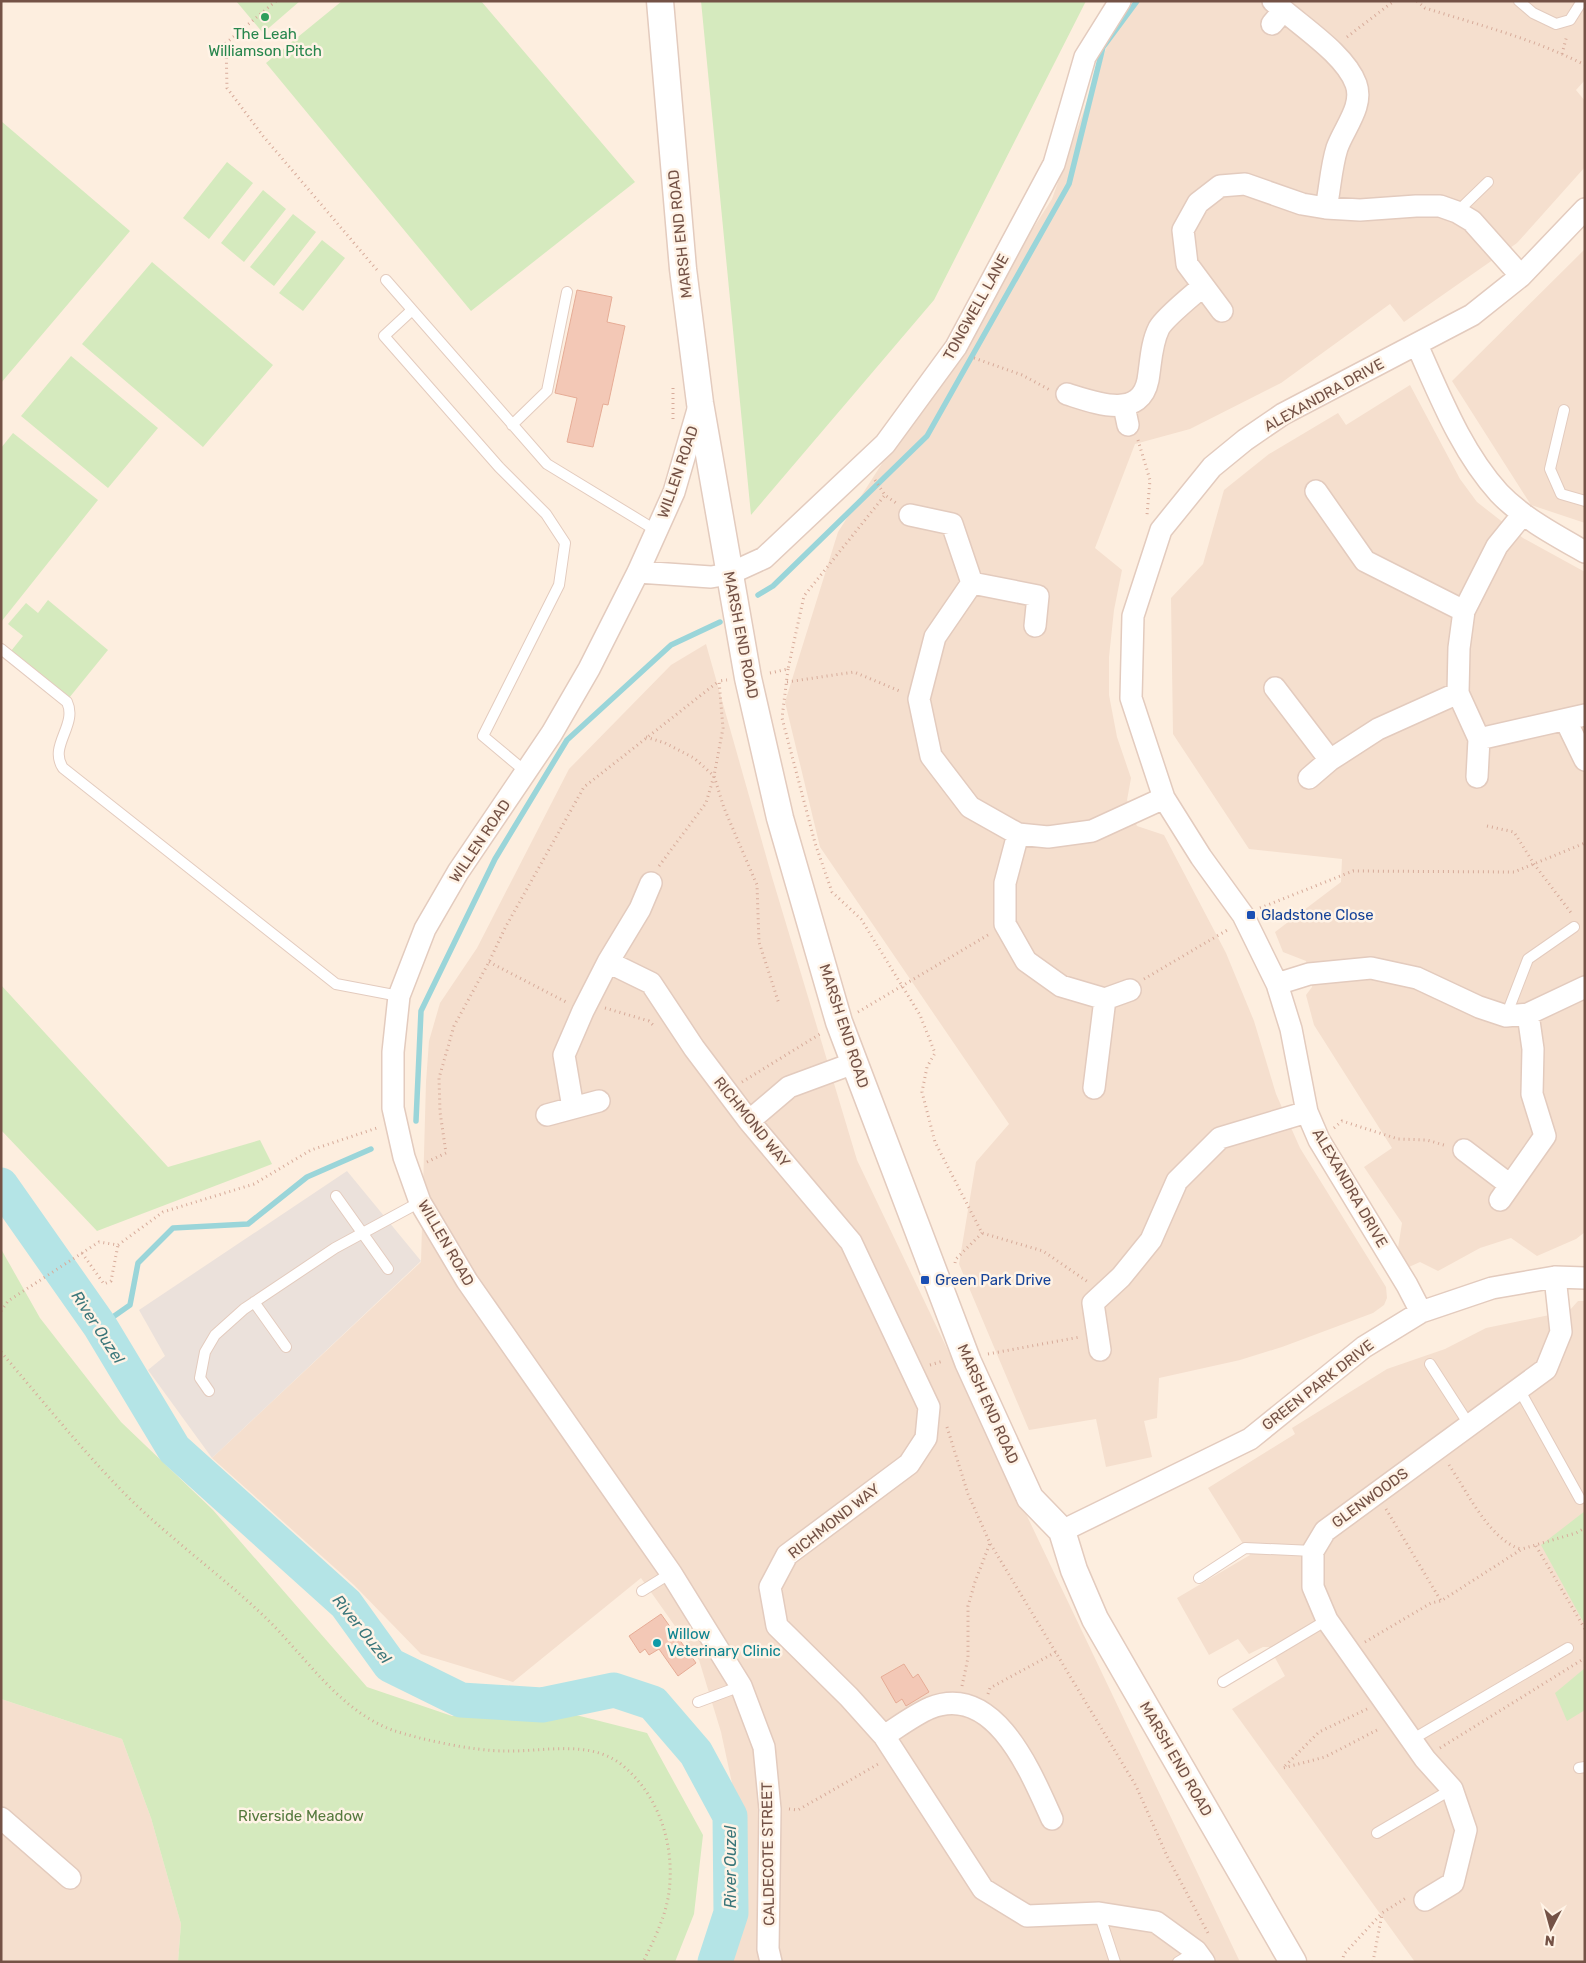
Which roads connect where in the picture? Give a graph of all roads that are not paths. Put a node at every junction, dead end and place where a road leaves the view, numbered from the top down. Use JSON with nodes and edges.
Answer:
{"nodes":[{"id":1,"x":660,"y":1,"type":"edge"},
{"id":2,"x":1120,"y":1,"type":"edge"},
{"id":3,"x":1519,"y":1,"type":"edge"},
{"id":4,"x":1582,"y":1,"type":"edge"},
{"id":5,"x":1276,"y":12,"type":"edge"},
{"id":6,"x":1488,"y":182,"type":"dead end"},
{"id":7,"x":1326,"y":208,"type":"junction"},
{"id":8,"x":1585,"y":209,"type":"edge"},
{"id":9,"x":1458,"y":212,"type":"junction"},
{"id":10,"x":1521,"y":276,"type":"junction"},
{"id":11,"x":386,"y":280,"type":"road end"},
{"id":12,"x":1204,"y":286,"type":"junction"},
{"id":13,"x":567,"y":292,"type":"dead end"},
{"id":14,"x":411,"y":311,"type":"junction"},
{"id":15,"x":1222,"y":311,"type":"dead end"},
{"id":16,"x":1417,"y":345,"type":"junction"},
{"id":17,"x":1067,"y":394,"type":"road end"},
{"id":18,"x":700,"y":403,"type":"junction"},
{"id":19,"x":1564,"y":410,"type":"dead end"},
{"id":20,"x":512,"y":425,"type":"junction"},
{"id":21,"x":1316,"y":491,"type":"dead end"},
{"id":22,"x":1585,"y":501,"type":"edge"},
{"id":23,"x":1523,"y":514,"type":"junction"},
{"id":24,"x":910,"y":515,"type":"dead end"},
{"id":25,"x":656,"y":531,"type":"junction"},
{"id":26,"x":1585,"y":552,"type":"edge"},
{"id":27,"x":638,"y":572,"type":"junction"},
{"id":28,"x":729,"y":574,"type":"junction"},
{"id":29,"x":972,"y":583,"type":"junction"},
{"id":30,"x":1464,"y":611,"type":"junction"},
{"id":31,"x":1035,"y":626,"type":"dead end"},
{"id":32,"x":1,"y":649,"type":"edge"},
{"id":33,"x":1275,"y":688,"type":"dead end"},
{"id":34,"x":1458,"y":692,"type":"junction"},
{"id":35,"x":1575,"y":718,"type":"edge"},
{"id":36,"x":1479,"y":739,"type":"junction"},
{"id":37,"x":1330,"y":760,"type":"junction"},
{"id":38,"x":1585,"y":760,"type":"edge"},
{"id":39,"x":526,"y":772,"type":"junction"},
{"id":40,"x":1477,"y":777,"type":"dead end"},
{"id":41,"x":1309,"y":778,"type":"dead end"},
{"id":42,"x":1164,"y":798,"type":"junction"},
{"id":43,"x":1018,"y":834,"type":"junction"},
{"id":44,"x":651,"y":883,"type":"dead end"},
{"id":45,"x":1574,"y":927,"type":"road end"},
{"id":46,"x":608,"y":962,"type":"junction"},
{"id":47,"x":1277,"y":984,"type":"junction"},
{"id":48,"x":1585,"y":987,"type":"edge"},
{"id":49,"x":1130,"y":990,"type":"road end"},
{"id":50,"x":399,"y":996,"type":"junction"},
{"id":51,"x":1105,"y":999,"type":"junction"},
{"id":52,"x":1528,"y":1014,"type":"junction"},
{"id":53,"x":1506,"y":1016,"type":"junction"},
{"id":54,"x":854,"y":1063,"type":"junction"},
{"id":55,"x":1094,"y":1088,"type":"dead end"},
{"id":56,"x":599,"y":1101,"type":"dead end"},
{"id":57,"x":573,"y":1108,"type":"junction"},
{"id":58,"x":1307,"y":1112,"type":"junction"},
{"id":59,"x":547,"y":1115,"type":"dead end"},
{"id":60,"x":749,"y":1121,"type":"junction"},
{"id":61,"x":1464,"y":1150,"type":"road end"},
{"id":62,"x":336,"y":1196,"type":"dead end"},
{"id":63,"x":420,"y":1202,"type":"junction"},
{"id":64,"x":364,"y":1233,"type":"junction"},
{"id":65,"x":388,"y":1269,"type":"dead end"},
{"id":66,"x":1555,"y":1277,"type":"junction"},
{"id":67,"x":1585,"y":1278,"type":"edge"},
{"id":68,"x":254,"y":1302,"type":"junction"},
{"id":69,"x":1421,"y":1312,"type":"junction"},
{"id":70,"x":1099,"y":1342,"type":"road end"},
{"id":71,"x":286,"y":1347,"type":"dead end"},
{"id":72,"x":1430,"y":1364,"type":"dead end"},
{"id":73,"x":1519,"y":1389,"type":"junction"},
{"id":74,"x":209,"y":1391,"type":"dead end"},
{"id":75,"x":1470,"y":1426,"type":"junction"},
{"id":76,"x":1580,"y":1499,"type":"dead end"},
{"id":77,"x":1062,"y":1531,"type":"junction"},
{"id":78,"x":1313,"y":1551,"type":"junction"},
{"id":79,"x":671,"y":1573,"type":"junction"},
{"id":80,"x":1199,"y":1578,"type":"dead end"},
{"id":81,"x":642,"y":1591,"type":"dead end"},
{"id":82,"x":1327,"y":1620,"type":"junction"},
{"id":83,"x":1568,"y":1648,"type":"dead end"},
{"id":84,"x":1224,"y":1682,"type":"dead end"},
{"id":85,"x":742,"y":1686,"type":"junction"},
{"id":86,"x":698,"y":1702,"type":"dead end"},
{"id":87,"x":884,"y":1736,"type":"junction"},
{"id":88,"x":1413,"y":1739,"type":"junction"},
{"id":89,"x":764,"y":1747,"type":"joint"},
{"id":90,"x":1452,"y":1789,"type":"junction"},
{"id":91,"x":1052,"y":1819,"type":"dead end"},
{"id":92,"x":2,"y":1821,"type":"edge"},
{"id":93,"x":1377,"y":1833,"type":"dead end"},
{"id":94,"x":70,"y":1878,"type":"dead end"},
{"id":95,"x":1425,"y":1900,"type":"road end"},
{"id":96,"x":1099,"y":1913,"type":"junction"},
{"id":97,"x":1197,"y":1954,"type":"edge"},
{"id":98,"x":771,"y":1962,"type":"edge"},
{"id":99,"x":1115,"y":1962,"type":"edge"},
{"id":100,"x":1293,"y":1962,"type":"edge"}],
"edges":[{"from":1,"to":18,"type":"street","name":"MARSH END ROAD"},
{"from":2,"to":28,"type":"street","name":"TONGWELL LANE"},
{"from":3,"to":4,"type":"lane"},
{"from":5,"to":7,"type":"street"},
{"from":6,"to":9,"type":"lane"},
{"from":7,"to":9,"type":"street"},
{"from":7,"to":12,"type":"street"},
{"from":8,"to":10,"type":"street","name":"ALEXANDRA DRIVE"},
{"from":9,"to":10,"type":"street"},
{"from":10,"to":16,"type":"street","name":"ALEXANDRA DRIVE"},
{"from":11,"to":14,"type":"lane"},
{"from":12,"to":15,"type":"street"},
{"from":12,"to":17,"type":"street"},
{"from":13,"to":20,"type":"lane"},
{"from":14,"to":20,"type":"lane"},
{"from":14,"to":39,"type":"lane"},
{"from":16,"to":23,"type":"street"},
{"from":16,"to":42,"type":"street","name":"ALEXANDRA DRIVE"},
{"from":18,"to":25,"type":"street","name":"WILLEN ROAD"},
{"from":18,"to":28,"type":"street","name":"MARSH END ROAD"},
{"from":19,"to":22,"type":"lane"},
{"from":20,"to":25,"type":"lane"},
{"from":21,"to":30,"type":"street"},
{"from":23,"to":26,"type":"street"},
{"from":23,"to":30,"type":"street"},
{"from":24,"to":29,"type":"street"},
{"from":25,"to":27,"type":"street","name":"WILLEN ROAD"},
{"from":27,"to":28,"type":"street","name":"TONGWELL LANE"},
{"from":27,"to":39,"type":"street","name":"WILLEN ROAD"},
{"from":28,"to":54,"type":"street","name":"MARSH END ROAD"},
{"from":29,"to":31,"type":"street"},
{"from":29,"to":43,"type":"street"},
{"from":30,"to":34,"type":"street"},
{"from":32,"to":50,"type":"lane"},
{"from":33,"to":37,"type":"street"},
{"from":34,"to":36,"type":"street"},
{"from":34,"to":37,"type":"street"},
{"from":35,"to":36,"type":"street"},
{"from":35,"to":38,"type":"street"},
{"from":36,"to":40,"type":"street"},
{"from":37,"to":41,"type":"street"},
{"from":39,"to":50,"type":"street","name":"WILLEN ROAD"},
{"from":42,"to":43,"type":"street"},
{"from":42,"to":47,"type":"street","name":"ALEXANDRA DRIVE"},
{"from":43,"to":51,"type":"street"},
{"from":44,"to":46,"type":"street"},
{"from":45,"to":53,"type":"lane"},
{"from":46,"to":57,"type":"street"},
{"from":46,"to":60,"type":"street","name":"RICHMOND WAY"},
{"from":47,"to":53,"type":"street"},
{"from":47,"to":58,"type":"street","name":"ALEXANDRA DRIVE"},
{"from":48,"to":52,"type":"street"},
{"from":49,"to":51,"type":"street"},
{"from":50,"to":63,"type":"street","name":"WILLEN ROAD"},
{"from":51,"to":55,"type":"street"},
{"from":52,"to":53,"type":"street"},
{"from":52,"to":61,"type":"street"},
{"from":54,"to":60,"type":"street"},
{"from":54,"to":77,"type":"street","name":"MARSH END ROAD"},
{"from":56,"to":57,"type":"street"},
{"from":57,"to":59,"type":"street"},
{"from":58,"to":69,"type":"street","name":"ALEXANDRA DRIVE"},
{"from":58,"to":70,"type":"street"},
{"from":60,"to":87,"type":"street","name":"RICHMOND WAY"},
{"from":62,"to":64,"type":"lane"},
{"from":63,"to":64,"type":"lane"},
{"from":63,"to":79,"type":"street","name":"WILLEN ROAD"},
{"from":64,"to":65,"type":"lane"},
{"from":64,"to":68,"type":"lane"},
{"from":66,"to":67,"type":"street","name":"GREEN PARK DRIVE"},
{"from":66,"to":69,"type":"street","name":"GREEN PARK DRIVE"},
{"from":66,"to":73,"type":"street","name":"GLENWOODS"},
{"from":68,"to":71,"type":"lane"},
{"from":68,"to":74,"type":"lane"},
{"from":69,"to":77,"type":"street","name":"GREEN PARK DRIVE"},
{"from":72,"to":75,"type":"lane"},
{"from":73,"to":75,"type":"street","name":"GLENWOODS"},
{"from":73,"to":76,"type":"lane"},
{"from":75,"to":78,"type":"street","name":"GLENWOODS"},
{"from":77,"to":100,"type":"street","name":"MARSH END ROAD"},
{"from":78,"to":80,"type":"lane"},
{"from":78,"to":82,"type":"street"},
{"from":79,"to":81,"type":"lane"},
{"from":79,"to":85,"type":"street","name":"WILLEN ROAD"},
{"from":82,"to":84,"type":"lane"},
{"from":82,"to":88,"type":"street"},
{"from":83,"to":88,"type":"lane"},
{"from":85,"to":86,"type":"lane"},
{"from":85,"to":89,"type":"street","name":"WILLEN ROAD"},
{"from":87,"to":91,"type":"street"},
{"from":87,"to":96,"type":"street","name":"RICHMOND WAY"},
{"from":88,"to":90,"type":"street"},
{"from":89,"to":98,"type":"street","name":"CALDECOTE STREET"},
{"from":90,"to":93,"type":"lane"},
{"from":90,"to":95,"type":"street"},
{"from":92,"to":94,"type":"street"},
{"from":96,"to":97,"type":"street","name":"RICHMOND WAY"},
{"from":96,"to":99,"type":"lane"}]}
